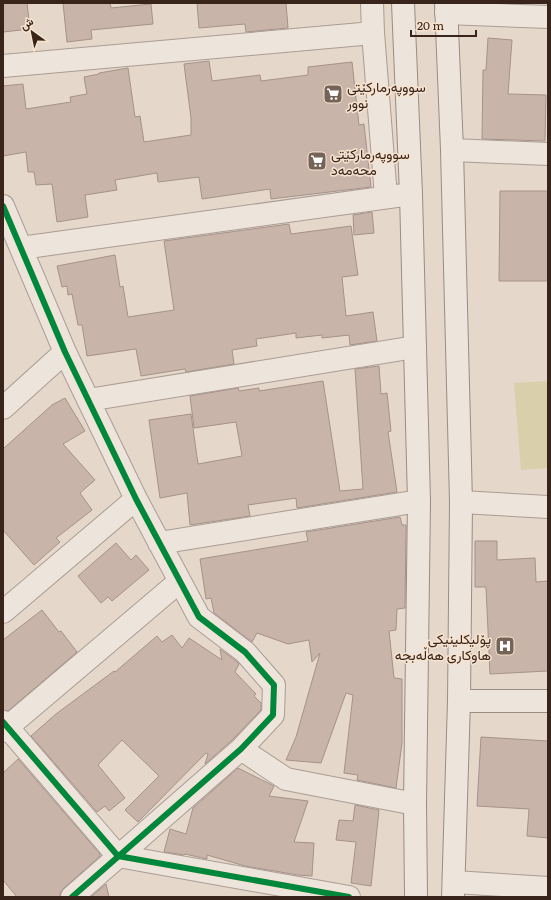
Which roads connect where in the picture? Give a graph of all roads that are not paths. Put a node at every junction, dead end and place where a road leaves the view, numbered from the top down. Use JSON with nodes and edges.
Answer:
{"nodes":[{"id":1,"x":372,"y":3,"type":"edge"},
{"id":2,"x":403,"y":3,"type":"edge"},
{"id":3,"x":446,"y":8,"type":"edge"},
{"id":4,"x":548,"y":17,"type":"edge"},
{"id":5,"x":373,"y":33,"type":"junction"},
{"id":6,"x":3,"y":66,"type":"edge"},
{"id":7,"x":452,"y":150,"type":"junction"},
{"id":8,"x":548,"y":154,"type":"edge"},
{"id":9,"x":411,"y":194,"type":"junction"},
{"id":10,"x":386,"y":197,"type":"junction"},
{"id":11,"x":3,"y":206,"type":"edge"},
{"id":12,"x":13,"y":243,"type":"edge"},
{"id":13,"x":415,"y":347,"type":"junction"},
{"id":14,"x":64,"y":352,"type":"junction"},
{"id":15,"x":88,"y":400,"type":"junction"},
{"id":16,"x":3,"y":408,"type":"edge"},
{"id":17,"x":136,"y":498,"type":"junction"},
{"id":18,"x":419,"y":501,"type":"junction"},
{"id":19,"x":461,"y":502,"type":"junction"},
{"id":20,"x":548,"y":507,"type":"edge"},
{"id":21,"x":159,"y":542,"type":"junction"},
{"id":22,"x":180,"y":581,"type":"junction"},
{"id":23,"x":3,"y":612,"type":"edge"},
{"id":24,"x":459,"y":701,"type":"junction"},
{"id":25,"x":548,"y":701,"type":"edge"},
{"id":26,"x":5,"y":727,"type":"edge"},
{"id":27,"x":240,"y":749,"type":"junction"},
{"id":28,"x":415,"y":804,"type":"junction"},
{"id":29,"x":118,"y":856,"type":"junction"},
{"id":30,"x":548,"y":888,"type":"edge"},
{"id":31,"x":453,"y":890,"type":"edge"},
{"id":32,"x":72,"y":897,"type":"edge"},
{"id":33,"x":349,"y":897,"type":"edge"},
{"id":34,"x":416,"y":897,"type":"edge"}],
"edges":[{"from":1,"to":5,"type":"street"},
{"from":2,"to":9,"type":"street"},
{"from":3,"to":4,"type":"street"},
{"from":3,"to":7,"type":"street"},
{"from":5,"to":6,"type":"street"},
{"from":5,"to":10,"type":"street"},
{"from":7,"to":8,"type":"street"},
{"from":7,"to":19,"type":"street"},
{"from":9,"to":10,"type":"street"},
{"from":9,"to":13,"type":"street"},
{"from":10,"to":12,"type":"street"},
{"from":11,"to":12,"type":"street"},
{"from":12,"to":14,"type":"street"},
{"from":13,"to":15,"type":"street"},
{"from":13,"to":18,"type":"street"},
{"from":14,"to":15,"type":"street"},
{"from":14,"to":16,"type":"street"},
{"from":15,"to":17,"type":"street"},
{"from":17,"to":21,"type":"street"},
{"from":17,"to":23,"type":"street"},
{"from":18,"to":21,"type":"street"},
{"from":18,"to":28,"type":"street"},
{"from":19,"to":20,"type":"street"},
{"from":19,"to":24,"type":"street"},
{"from":21,"to":22,"type":"street"},
{"from":22,"to":26,"type":"street"},
{"from":22,"to":27,"type":"street"},
{"from":24,"to":25,"type":"street"},
{"from":24,"to":31,"type":"street"},
{"from":26,"to":29,"type":"street"},
{"from":27,"to":28,"type":"street"},
{"from":27,"to":29,"type":"street"},
{"from":28,"to":34,"type":"street"},
{"from":29,"to":32,"type":"street"},
{"from":29,"to":33,"type":"street"},
{"from":30,"to":31,"type":"street"}]}
